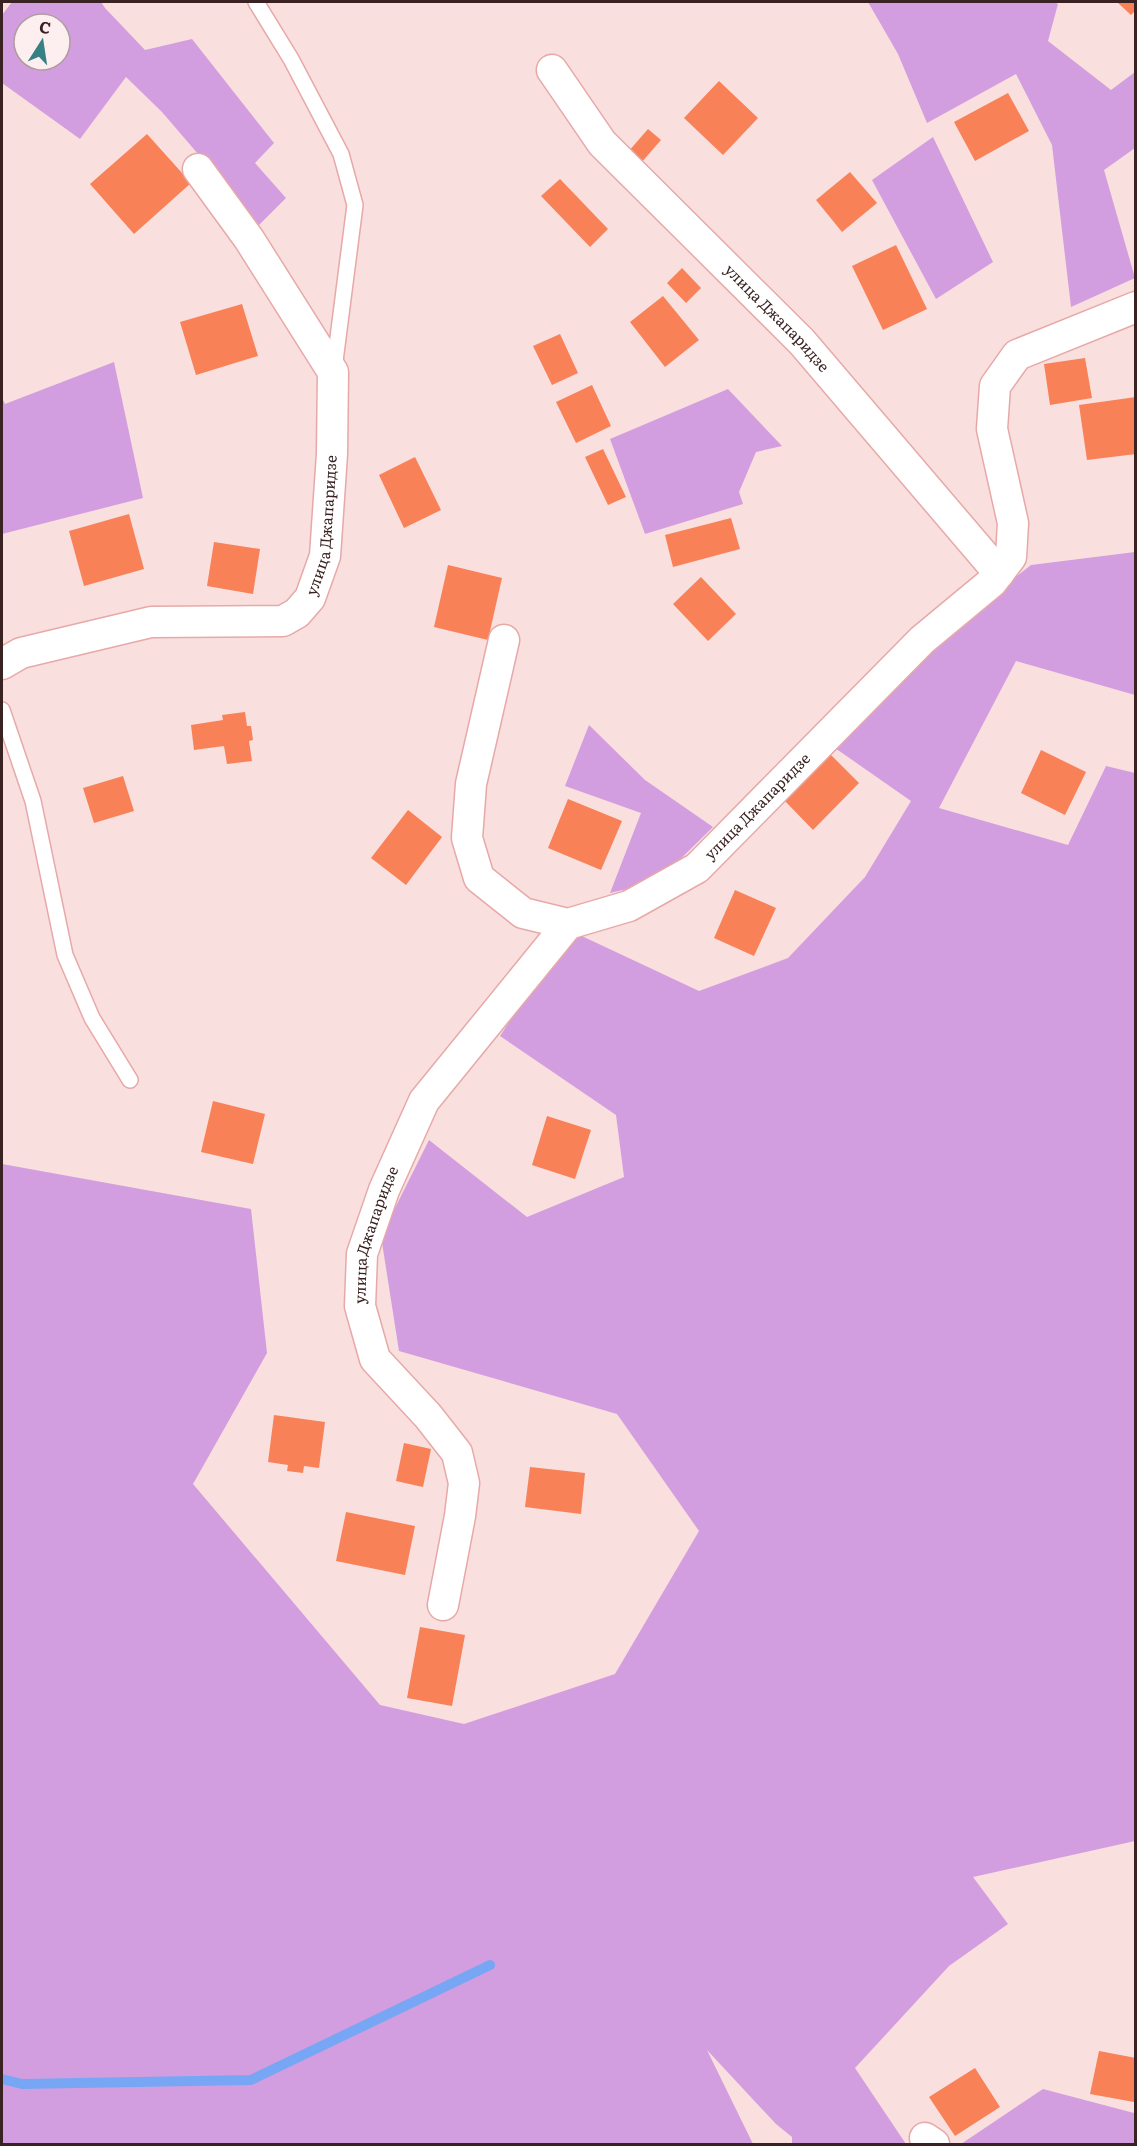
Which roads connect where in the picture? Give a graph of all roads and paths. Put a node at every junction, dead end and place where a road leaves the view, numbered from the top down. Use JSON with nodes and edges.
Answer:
{"nodes":[{"id":1,"x":256,"y":2,"type":"edge"},
{"id":2,"x":552,"y":70,"type":"dead end"},
{"id":3,"x":198,"y":169,"type":"dead end"},
{"id":4,"x":1136,"y":307,"type":"edge"},
{"id":5,"x":333,"y":372,"type":"junction"},
{"id":6,"x":999,"y":573,"type":"junction"},
{"id":7,"x":504,"y":639,"type":"dead end"},
{"id":8,"x":2,"y":664,"type":"edge"},
{"id":9,"x":2,"y":710,"type":"edge"},
{"id":10,"x":568,"y":924,"type":"junction"},
{"id":11,"x":130,"y":1080,"type":"dead end"},
{"id":12,"x":443,"y":1605,"type":"dead end"}],
"edges":[{"from":1,"to":5,"type":"lane"},
{"from":2,"to":6,"type":"street","name":"улица Джапаридзе"},
{"from":3,"to":5,"type":"street"},
{"from":4,"to":6,"type":"street","name":"улица Джапаридзе"},
{"from":5,"to":8,"type":"street","name":"улица Джапаридзе"},
{"from":6,"to":10,"type":"street","name":"улица Джапаридзе"},
{"from":7,"to":10,"type":"street"},
{"from":9,"to":11,"type":"lane"},
{"from":10,"to":12,"type":"street","name":"улица Джапаридзе"}]}
